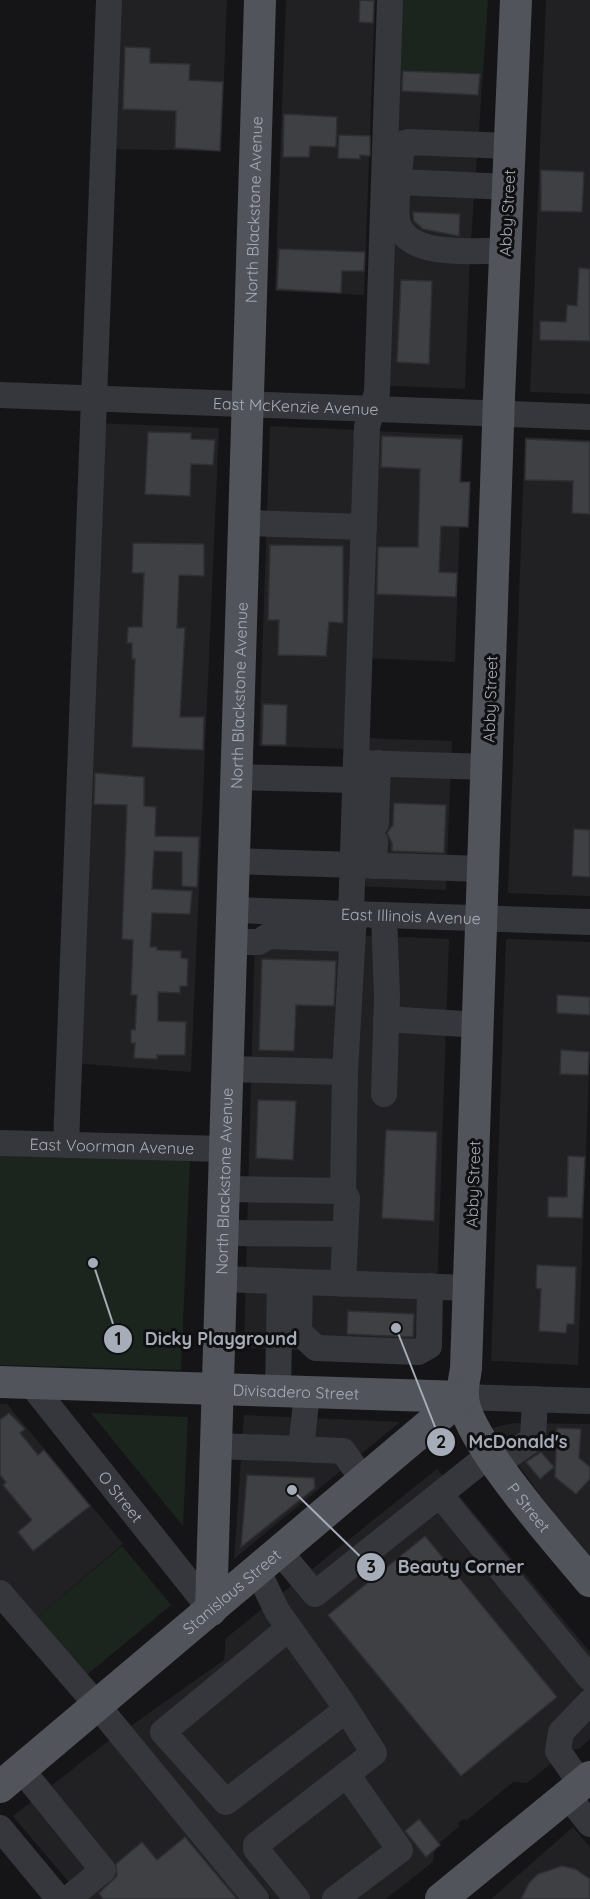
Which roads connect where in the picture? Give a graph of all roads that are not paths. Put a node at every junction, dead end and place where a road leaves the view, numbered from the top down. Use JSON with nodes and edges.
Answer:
{"nodes":[{"id":1,"x":109,"y":0,"type":"edge"},
{"id":2,"x":260,"y":0,"type":"edge"},
{"id":3,"x":390,"y":0,"type":"edge"},
{"id":4,"x":516,"y":0,"type":"edge"},
{"id":5,"x":509,"y":146,"type":"junction"},
{"id":6,"x":400,"y":182,"type":"junction"},
{"id":7,"x":508,"y":187,"type":"junction"},
{"id":8,"x":505,"y":251,"type":"junction"},
{"id":9,"x":0,"y":395,"type":"edge"},
{"id":10,"x":94,"y":399,"type":"junction"},
{"id":11,"x":248,"y":405,"type":"junction"},
{"id":12,"x":372,"y":409,"type":"junction"},
{"id":13,"x":499,"y":414,"type":"junction"},
{"id":14,"x":590,"y":417,"type":"edge"},
{"id":15,"x":244,"y":524,"type":"junction"},
{"id":16,"x":364,"y":527,"type":"junction"},
{"id":17,"x":488,"y":767,"type":"junction"},
{"id":18,"x":363,"y":769,"type":"junction"},
{"id":19,"x":236,"y":777,"type":"junction"},
{"id":20,"x":369,"y":849,"type":"junction"},
{"id":21,"x":232,"y":861,"type":"junction"},
{"id":22,"x":484,"y":869,"type":"junction"},
{"id":23,"x":231,"y":910,"type":"junction"},
{"id":24,"x":353,"y":914,"type":"junction"},
{"id":25,"x":384,"y":915,"type":"junction"},
{"id":26,"x":482,"y":919,"type":"junction"},
{"id":27,"x":590,"y":922,"type":"edge"},
{"id":28,"x":268,"y":924,"type":"junction"},
{"id":29,"x":351,"y":939,"type":"junction"},
{"id":30,"x":230,"y":942,"type":"junction"},
{"id":31,"x":386,"y":1019,"type":"junction"},
{"id":32,"x":479,"y":1025,"type":"junction"},
{"id":33,"x":226,"y":1069,"type":"junction"},
{"id":34,"x":345,"y":1072,"type":"junction"},
{"id":35,"x":384,"y":1094,"type":"dead end"},
{"id":36,"x":0,"y":1143,"type":"edge"},
{"id":37,"x":66,"y":1145,"type":"junction"},
{"id":38,"x":224,"y":1149,"type":"junction"},
{"id":39,"x":223,"y":1189,"type":"junction"},
{"id":40,"x":343,"y":1191,"type":"junction"},
{"id":41,"x":222,"y":1233,"type":"junction"},
{"id":42,"x":345,"y":1234,"type":"junction"},
{"id":43,"x":220,"y":1279,"type":"junction"},
{"id":44,"x":290,"y":1282,"type":"junction"},
{"id":45,"x":343,"y":1284,"type":"junction"},
{"id":46,"x":430,"y":1286,"type":"junction"},
{"id":47,"x":469,"y":1288,"type":"junction"},
{"id":48,"x":0,"y":1382,"type":"edge"},
{"id":49,"x":31,"y":1384,"type":"junction"},
{"id":50,"x":216,"y":1390,"type":"junction"},
{"id":51,"x":293,"y":1393,"type":"junction"},
{"id":52,"x":462,"y":1397,"type":"junction"},
{"id":53,"x":535,"y":1399,"type":"junction"},
{"id":54,"x":590,"y":1401,"type":"edge"},
{"id":55,"x":215,"y":1446,"type":"junction"},
{"id":56,"x":301,"y":1449,"type":"junction"},
{"id":57,"x":493,"y":1459,"type":"junction"},
{"id":58,"x":363,"y":1480,"type":"junction"},
{"id":59,"x":440,"y":1495,"type":"junction"},
{"id":60,"x":269,"y":1562,"type":"junction"},
{"id":61,"x":590,"y":1581,"type":"edge"},
{"id":62,"x":0,"y":1593,"type":"edge"},
{"id":63,"x":211,"y":1610,"type":"junction"},
{"id":64,"x":289,"y":1629,"type":"junction"},
{"id":65,"x":590,"y":1678,"type":"edge"},
{"id":66,"x":590,"y":1702,"type":"edge"},
{"id":67,"x":97,"y":1705,"type":"junction"},
{"id":68,"x":346,"y":1710,"type":"junction"},
{"id":69,"x":348,"y":1776,"type":"junction"},
{"id":70,"x":11,"y":1778,"type":"edge"},
{"id":71,"x":580,"y":1785,"type":"edge"},
{"id":72,"x":590,"y":1824,"type":"edge"},
{"id":73,"x":0,"y":1828,"type":"edge"},
{"id":74,"x":450,"y":1896,"type":"edge"},
{"id":75,"x":59,"y":1899,"type":"edge"},
{"id":76,"x":68,"y":1899,"type":"edge"},
{"id":77,"x":256,"y":1899,"type":"edge"},
{"id":78,"x":297,"y":1899,"type":"edge"},
{"id":79,"x":335,"y":1899,"type":"edge"}],
"edges":[{"from":1,"to":10,"type":"street"},
{"from":2,"to":11,"type":"main road","name":"North Blackstone Avenue"},
{"from":3,"to":12,"type":"street"},
{"from":4,"to":5,"type":"main road","name":"Abby Street"},
{"from":5,"to":6,"type":"street"},
{"from":5,"to":7,"type":"main road","name":"Abby Street"},
{"from":6,"to":7,"type":"street"},
{"from":6,"to":8,"type":"street"},
{"from":7,"to":8,"type":"main road","name":"Abby Street"},
{"from":8,"to":13,"type":"main road","name":"Abby Street"},
{"from":9,"to":10,"type":"street","name":"East McKenzie Avenue"},
{"from":10,"to":11,"type":"street","name":"East McKenzie Avenue"},
{"from":10,"to":37,"type":"street"},
{"from":11,"to":12,"type":"street","name":"East McKenzie Avenue"},
{"from":11,"to":15,"type":"main road","name":"North Blackstone Avenue"},
{"from":12,"to":13,"type":"street","name":"East McKenzie Avenue"},
{"from":12,"to":16,"type":"street"},
{"from":13,"to":14,"type":"street","name":"East McKenzie Avenue"},
{"from":13,"to":17,"type":"main road","name":"Abby Street"},
{"from":15,"to":16,"type":"street"},
{"from":15,"to":19,"type":"main road","name":"North Blackstone Avenue"},
{"from":16,"to":18,"type":"street"},
{"from":17,"to":18,"type":"street"},
{"from":17,"to":22,"type":"main road","name":"Abby Street"},
{"from":18,"to":19,"type":"street"},
{"from":18,"to":20,"type":"street"},
{"from":18,"to":20,"type":"street"},
{"from":19,"to":21,"type":"main road","name":"North Blackstone Avenue"},
{"from":20,"to":21,"type":"street"},
{"from":20,"to":22,"type":"street"},
{"from":20,"to":24,"type":"street"},
{"from":21,"to":23,"type":"main road","name":"North Blackstone Avenue"},
{"from":22,"to":26,"type":"main road","name":"Abby Street"},
{"from":23,"to":28,"type":"street","name":"East Illinois Avenue"},
{"from":23,"to":30,"type":"main road","name":"North Blackstone Avenue"},
{"from":24,"to":25,"type":"street","name":"East Illinois Avenue"},
{"from":24,"to":28,"type":"street","name":"East Illinois Avenue"},
{"from":24,"to":29,"type":"street"},
{"from":25,"to":26,"type":"street","name":"East Illinois Avenue"},
{"from":25,"to":31,"type":"street"},
{"from":26,"to":27,"type":"street","name":"East Illinois Avenue"},
{"from":26,"to":32,"type":"main road","name":"Abby Street"},
{"from":28,"to":29,"type":"street"},
{"from":28,"to":30,"type":"street"},
{"from":29,"to":34,"type":"street"},
{"from":30,"to":33,"type":"main road","name":"North Blackstone Avenue"},
{"from":31,"to":32,"type":"street"},
{"from":31,"to":35,"type":"street"},
{"from":32,"to":47,"type":"main road","name":"Abby Street"},
{"from":33,"to":34,"type":"street"},
{"from":33,"to":38,"type":"main road","name":"North Blackstone Avenue"},
{"from":34,"to":40,"type":"street"},
{"from":36,"to":37,"type":"street","name":"East Voorman Avenue"},
{"from":37,"to":38,"type":"street","name":"East Voorman Avenue"},
{"from":38,"to":39,"type":"main road","name":"North Blackstone Avenue"},
{"from":39,"to":40,"type":"street"},
{"from":39,"to":41,"type":"main road","name":"North Blackstone Avenue"},
{"from":40,"to":42,"type":"street"},
{"from":41,"to":42,"type":"street"},
{"from":41,"to":43,"type":"main road","name":"North Blackstone Avenue"},
{"from":42,"to":45,"type":"street"},
{"from":43,"to":44,"type":"street"},
{"from":43,"to":50,"type":"main road","name":"North Blackstone Avenue"},
{"from":44,"to":45,"type":"street"},
{"from":44,"to":46,"type":"street"},
{"from":44,"to":51,"type":"street"},
{"from":45,"to":46,"type":"street"},
{"from":46,"to":47,"type":"street"},
{"from":47,"to":52,"type":"main road","name":"Abby Street"},
{"from":48,"to":49,"type":"main road","name":"Divisadero Street"},
{"from":49,"to":50,"type":"main road","name":"Divisadero Street"},
{"from":49,"to":63,"type":"street","name":"O Street"},
{"from":50,"to":51,"type":"main road","name":"Divisadero Street"},
{"from":50,"to":55,"type":"main road","name":"North Blackstone Avenue"},
{"from":51,"to":52,"type":"main road","name":"Divisadero Street"},
{"from":51,"to":56,"type":"street"},
{"from":52,"to":53,"type":"street","name":"Divisadero Street"},
{"from":52,"to":57,"type":"main road","name":"P Street"},
{"from":52,"to":58,"type":"main road","name":"Stanislaus Street"},
{"from":53,"to":54,"type":"street","name":"Divisadero Street"},
{"from":53,"to":57,"type":"street"},
{"from":55,"to":56,"type":"street"},
{"from":55,"to":63,"type":"main road","name":"North Blackstone Avenue"},
{"from":56,"to":58,"type":"street"},
{"from":57,"to":59,"type":"street"},
{"from":57,"to":61,"type":"main road","name":"P Street"},
{"from":58,"to":60,"type":"main road","name":"Stanislaus Street"},
{"from":59,"to":60,"type":"street"},
{"from":59,"to":65,"type":"street"},
{"from":60,"to":63,"type":"main road","name":"Stanislaus Street"},
{"from":60,"to":64,"type":"street"},
{"from":62,"to":67,"type":"street"},
{"from":63,"to":67,"type":"main road","name":"Stanislaus Street"},
{"from":64,"to":68,"type":"street"},
{"from":64,"to":68,"type":"street"},
{"from":66,"to":71,"type":"street"},
{"from":67,"to":70,"type":"main road","name":"Stanislaus Street"},
{"from":67,"to":77,"type":"street"},
{"from":68,"to":69,"type":"street"},
{"from":69,"to":78,"type":"street"},
{"from":69,"to":79,"type":"street"},
{"from":70,"to":76,"type":"street"},
{"from":71,"to":72,"type":"street"},
{"from":71,"to":74,"type":"main road"},
{"from":73,"to":75,"type":"street"}]}
